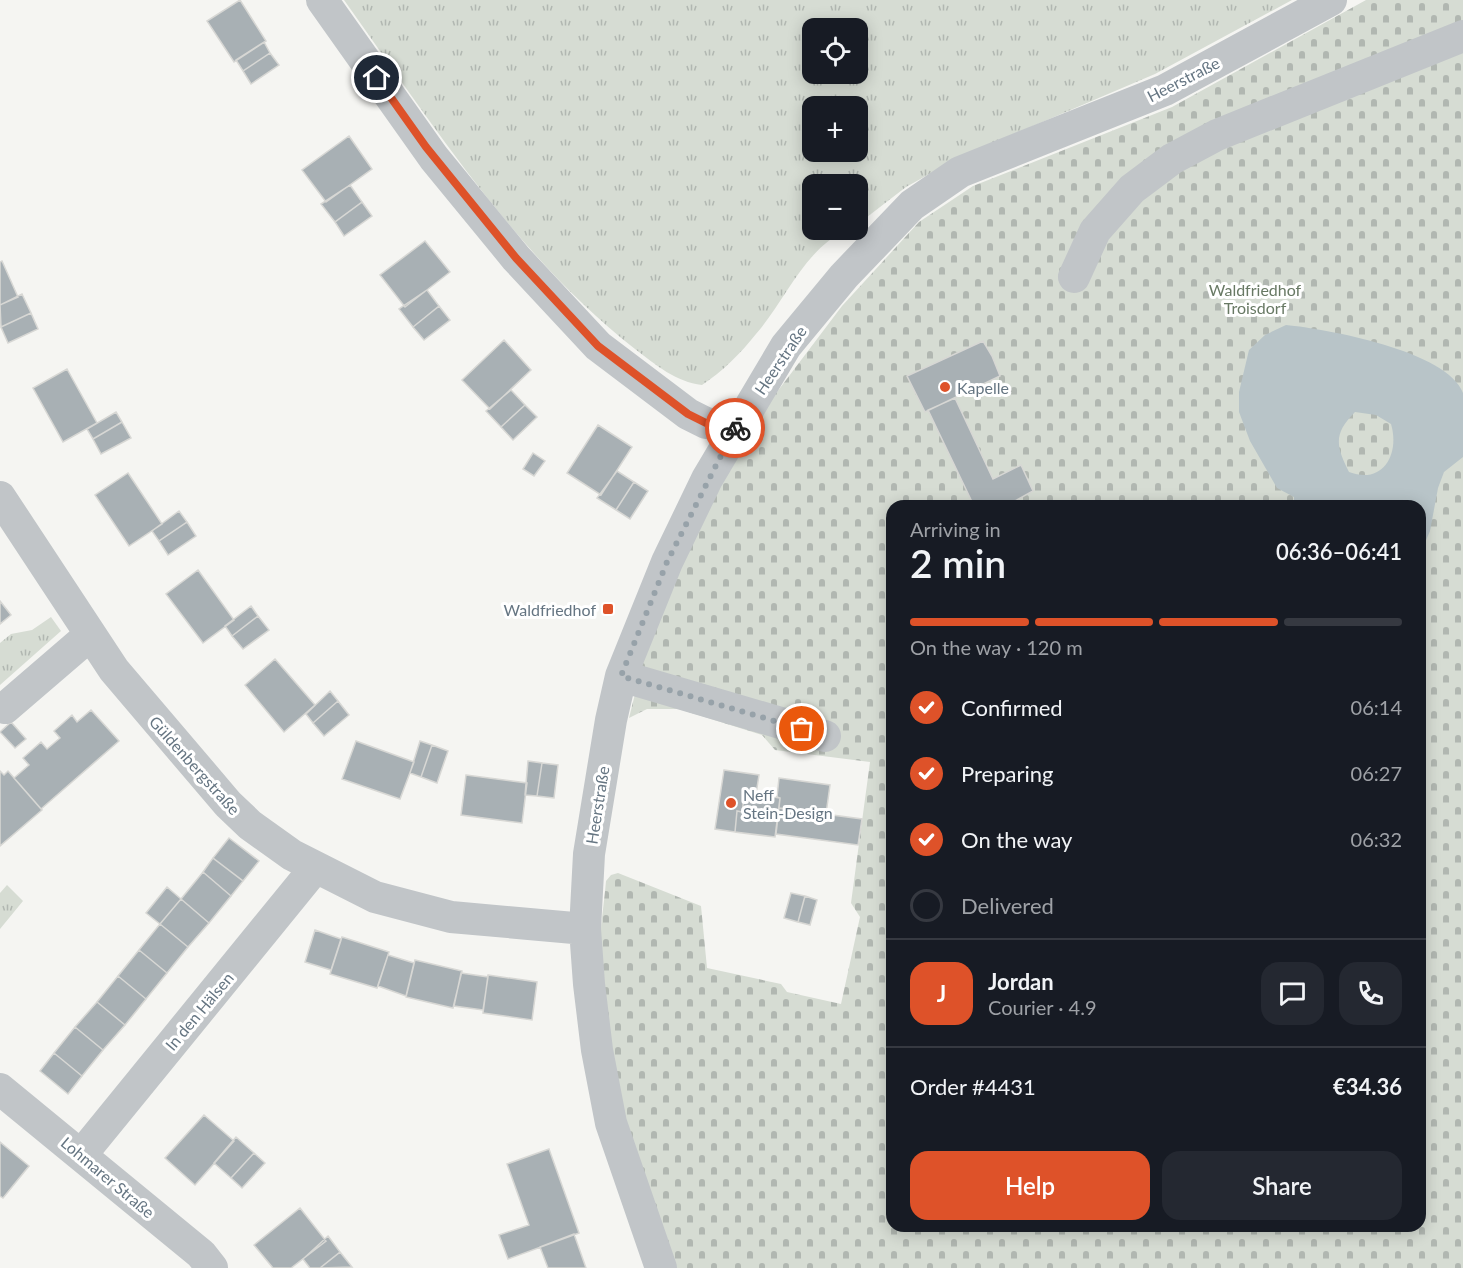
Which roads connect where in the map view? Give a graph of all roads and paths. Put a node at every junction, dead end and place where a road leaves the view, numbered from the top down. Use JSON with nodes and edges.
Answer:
{"nodes":[{"id":1,"x":322,"y":0,"type":"edge"},
{"id":2,"x":1331,"y":0,"type":"edge"},
{"id":3,"x":1463,"y":36,"type":"edge"},
{"id":4,"x":1074,"y":277,"type":"dead end"},
{"id":5,"x":736,"y":427,"type":"junction"},
{"id":6,"x":0,"y":497,"type":"edge"},
{"id":7,"x":90,"y":635,"type":"junction"},
{"id":8,"x":621,"y":676,"type":"junction"},
{"id":9,"x":5,"y":708,"type":"dead end"},
{"id":10,"x":825,"y":736,"type":"dead end"},
{"id":11,"x":315,"y":868,"type":"junction"},
{"id":12,"x":585,"y":928,"type":"junction"},
{"id":13,"x":0,"y":1089,"type":"edge"},
{"id":14,"x":82,"y":1154,"type":"junction"},
{"id":15,"x":212,"y":1268,"type":"edge"},
{"id":16,"x":661,"y":1268,"type":"edge"}],
"edges":[{"from":1,"to":5,"type":"street"},
{"from":2,"to":5,"type":"street","name":"Heerstraße"},
{"from":3,"to":4,"type":"street"},
{"from":5,"to":8,"type":"street","name":"Heerstraße"},
{"from":6,"to":7,"type":"street","name":"Güldenbergstraße"},
{"from":7,"to":9,"type":"street"},
{"from":7,"to":11,"type":"street","name":"Güldenbergstraße"},
{"from":8,"to":10,"type":"street"},
{"from":8,"to":12,"type":"street","name":"Heerstraße"},
{"from":11,"to":12,"type":"street","name":"Güldenbergstraße"},
{"from":11,"to":14,"type":"street","name":"In den Hälsen"},
{"from":12,"to":16,"type":"street","name":"Heerstraße"},
{"from":13,"to":14,"type":"street","name":"Lohmarer Straße"},
{"from":14,"to":15,"type":"street","name":"Lohmarer Straße"}]}
